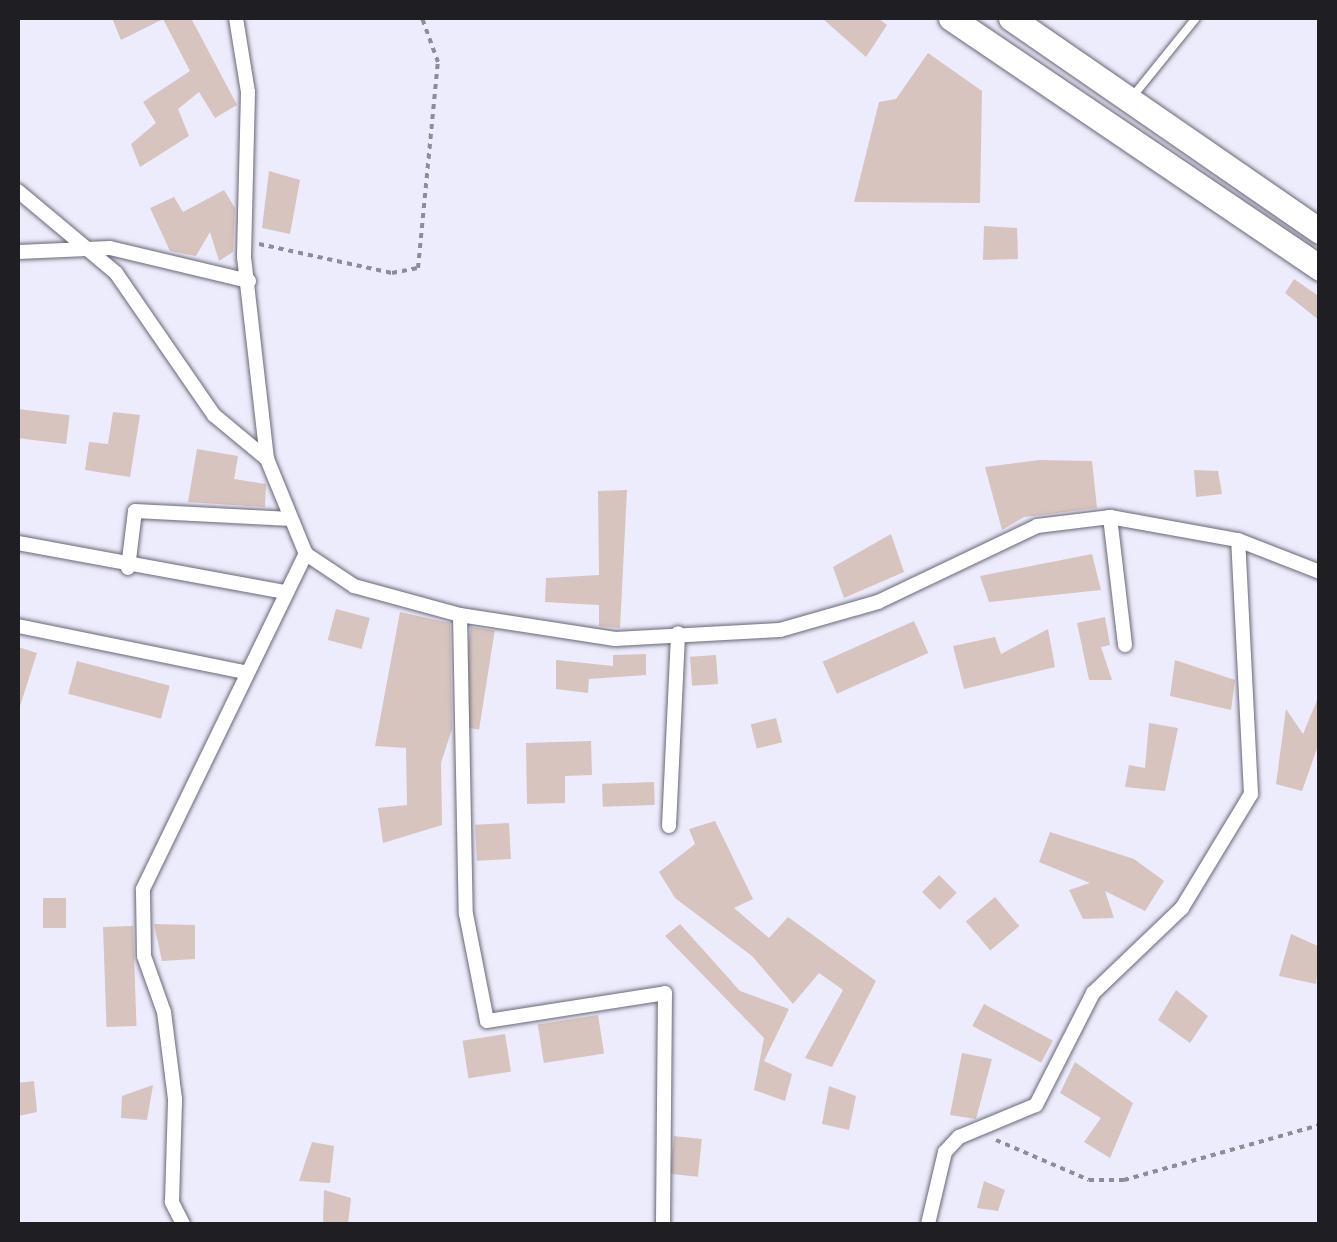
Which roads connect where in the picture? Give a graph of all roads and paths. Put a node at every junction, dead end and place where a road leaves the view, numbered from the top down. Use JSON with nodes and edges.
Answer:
{"nodes":[{"id":1,"x":236,"y":18,"type":"edge"},
{"id":2,"x":422,"y":18,"type":"edge"},
{"id":3,"x":951,"y":18,"type":"edge"},
{"id":4,"x":1010,"y":18,"type":"edge"},
{"id":5,"x":1196,"y":18,"type":"edge"},
{"id":6,"x":1130,"y":100,"type":"junction"},
{"id":7,"x":18,"y":191,"type":"edge"},
{"id":8,"x":1320,"y":231,"type":"edge"},
{"id":9,"x":245,"y":241,"type":"junction"},
{"id":10,"x":81,"y":246,"type":"junction"},
{"id":11,"x":18,"y":252,"type":"edge"},
{"id":12,"x":1320,"y":268,"type":"edge"},
{"id":13,"x":249,"y":281,"type":"junction"},
{"id":14,"x":267,"y":460,"type":"junction"},
{"id":15,"x":1110,"y":517,"type":"junction"},
{"id":16,"x":291,"y":519,"type":"junction"},
{"id":17,"x":1238,"y":540,"type":"junction"},
{"id":18,"x":18,"y":543,"type":"edge"},
{"id":19,"x":306,"y":554,"type":"junction"},
{"id":20,"x":128,"y":568,"type":"junction"},
{"id":21,"x":1320,"y":572,"type":"edge"},
{"id":22,"x":286,"y":592,"type":"junction"},
{"id":23,"x":460,"y":615,"type":"junction"},
{"id":24,"x":18,"y":626,"type":"edge"},
{"id":25,"x":678,"y":633,"type":"junction"},
{"id":26,"x":1124,"y":645,"type":"dead end"},
{"id":27,"x":244,"y":672,"type":"junction"},
{"id":28,"x":669,"y":826,"type":"dead end"},
{"id":29,"x":1320,"y":1124,"type":"edge"},
{"id":30,"x":974,"y":1130,"type":"junction"},
{"id":31,"x":183,"y":1224,"type":"edge"},
{"id":32,"x":662,"y":1224,"type":"edge"},
{"id":33,"x":928,"y":1224,"type":"edge"}],
"edges":[{"from":1,"to":9,"type":"street"},
{"from":2,"to":9,"type":"path"},
{"from":3,"to":12,"type":"highway"},
{"from":4,"to":6,"type":"highway"},
{"from":5,"to":6,"type":"lane"},
{"from":6,"to":8,"type":"highway"},
{"from":7,"to":10,"type":"street"},
{"from":9,"to":13,"type":"street"},
{"from":10,"to":11,"type":"street"},
{"from":10,"to":13,"type":"street"},
{"from":10,"to":14,"type":"street"},
{"from":13,"to":14,"type":"street"},
{"from":14,"to":16,"type":"street"},
{"from":15,"to":17,"type":"street"},
{"from":15,"to":25,"type":"street"},
{"from":15,"to":26,"type":"street"},
{"from":16,"to":19,"type":"street"},
{"from":16,"to":20,"type":"street"},
{"from":17,"to":21,"type":"street"},
{"from":17,"to":30,"type":"street"},
{"from":18,"to":20,"type":"street"},
{"from":19,"to":22,"type":"street"},
{"from":19,"to":23,"type":"street"},
{"from":20,"to":22,"type":"street"},
{"from":22,"to":27,"type":"street"},
{"from":23,"to":25,"type":"street"},
{"from":23,"to":32,"type":"street"},
{"from":24,"to":27,"type":"street"},
{"from":25,"to":28,"type":"street"},
{"from":27,"to":31,"type":"street"},
{"from":29,"to":30,"type":"path"},
{"from":30,"to":33,"type":"street"}]}
